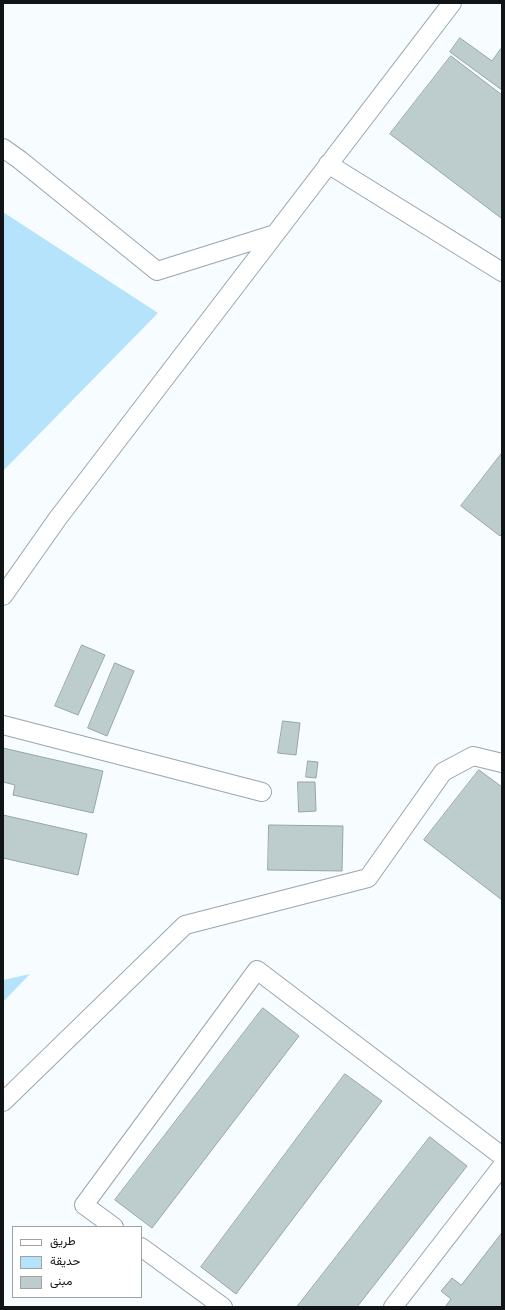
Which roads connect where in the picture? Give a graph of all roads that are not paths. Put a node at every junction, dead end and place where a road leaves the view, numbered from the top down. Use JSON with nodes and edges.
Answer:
{"nodes":[{"id":1,"x":452,"y":3,"type":"edge"},
{"id":2,"x":3,"y":148,"type":"edge"},
{"id":3,"x":328,"y":164,"type":"junction"},
{"id":4,"x":275,"y":234,"type":"junction"},
{"id":5,"x":502,"y":272,"type":"edge"},
{"id":6,"x":3,"y":596,"type":"edge"},
{"id":7,"x":3,"y":725,"type":"edge"},
{"id":8,"x":502,"y":762,"type":"edge"},
{"id":9,"x":262,"y":792,"type":"dead end"},
{"id":10,"x":3,"y":1102,"type":"edge"},
{"id":11,"x":502,"y":1156,"type":"edge"},
{"id":12,"x":502,"y":1166,"type":"edge"},
{"id":13,"x":113,"y":1226,"type":"edge"},
{"id":14,"x":142,"y":1248,"type":"edge"},
{"id":15,"x":223,"y":1307,"type":"edge"},
{"id":16,"x":393,"y":1307,"type":"edge"}],
"edges":[{"from":1,"to":3,"type":"street"},
{"from":2,"to":4,"type":"street"},
{"from":3,"to":4,"type":"street"},
{"from":3,"to":5,"type":"street"},
{"from":4,"to":6,"type":"street"},
{"from":7,"to":9,"type":"street"},
{"from":8,"to":10,"type":"street"},
{"from":11,"to":13,"type":"street"},
{"from":12,"to":16,"type":"street"},
{"from":14,"to":15,"type":"street"}]}
